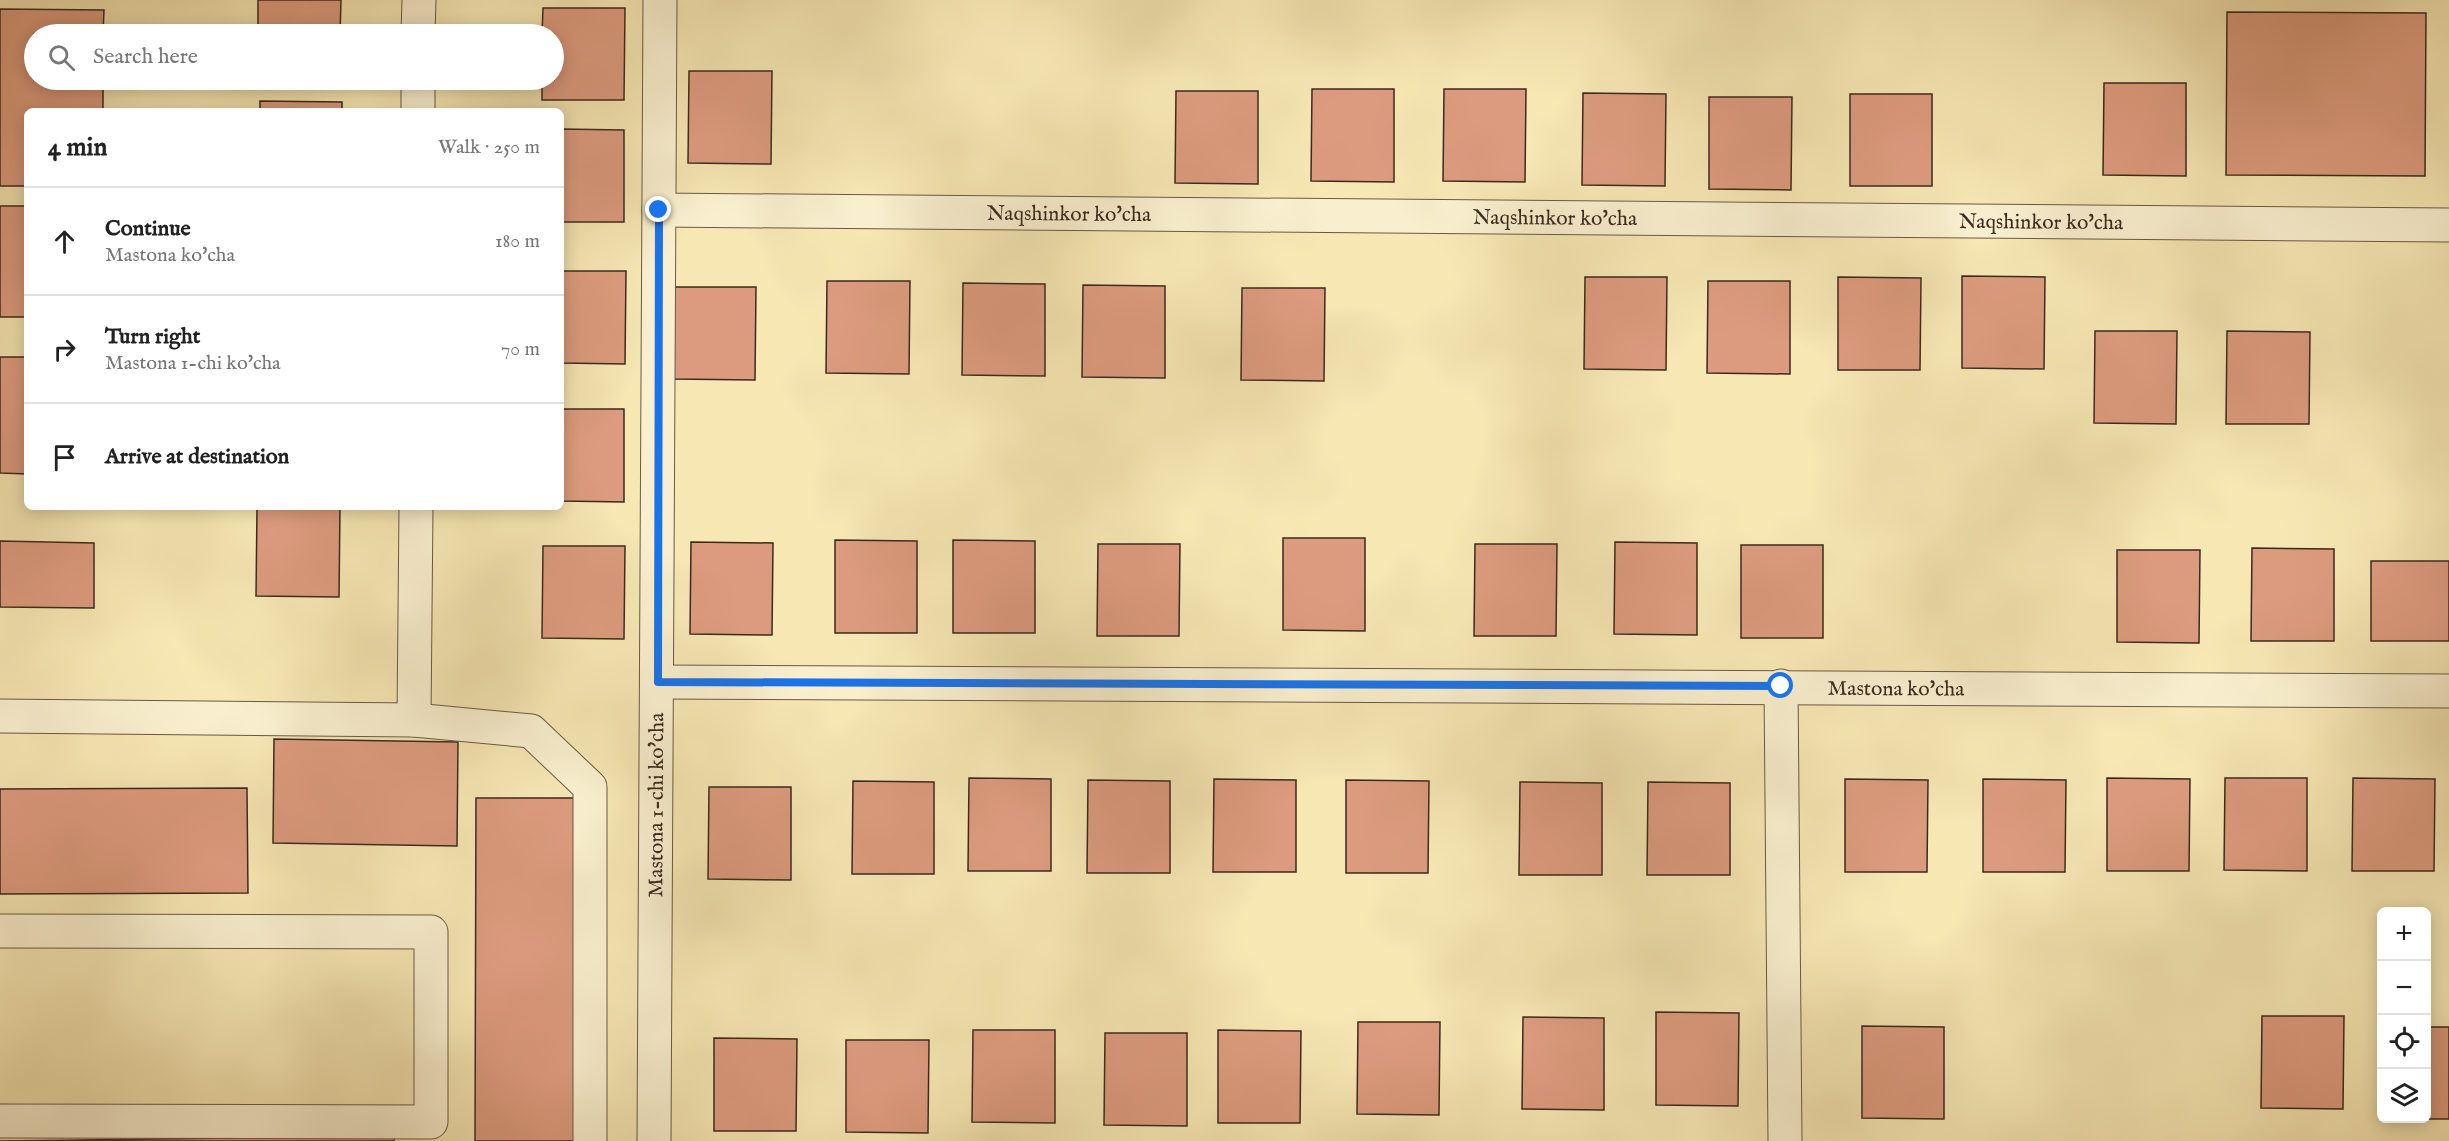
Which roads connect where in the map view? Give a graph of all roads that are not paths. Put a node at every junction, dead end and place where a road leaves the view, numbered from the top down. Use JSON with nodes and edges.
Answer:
{"nodes":[{"id":1,"x":418,"y":0,"type":"edge"},
{"id":2,"x":660,"y":0,"type":"edge"},
{"id":3,"x":418,"y":24,"type":"edge"},
{"id":4,"x":418,"y":90,"type":"edge"},
{"id":5,"x":418,"y":108,"type":"edge"},
{"id":6,"x":659,"y":210,"type":"junction"},
{"id":7,"x":2449,"y":225,"type":"edge"},
{"id":8,"x":416,"y":510,"type":"edge"},
{"id":9,"x":658,"y":682,"type":"junction"},
{"id":10,"x":1781,"y":686,"type":"junction"},
{"id":11,"x":2449,"y":691,"type":"edge"},
{"id":12,"x":0,"y":716,"type":"edge"},
{"id":13,"x":414,"y":720,"type":"junction"},
{"id":14,"x":0,"y":931,"type":"edge"},
{"id":15,"x":0,"y":1121,"type":"edge"},
{"id":16,"x":405,"y":1131,"type":"edge"},
{"id":17,"x":590,"y":1141,"type":"edge"},
{"id":18,"x":654,"y":1141,"type":"edge"},
{"id":19,"x":1785,"y":1141,"type":"edge"}],
"edges":[{"from":1,"to":3,"type":"street"},
{"from":2,"to":6,"type":"street","name":"Mastona 1-chi ko'cha"},
{"from":4,"to":5,"type":"street"},
{"from":6,"to":7,"type":"street","name":"Naqshinkor ko'cha"},
{"from":6,"to":9,"type":"street","name":"Mastona 1-chi ko'cha"},
{"from":8,"to":13,"type":"street"},
{"from":9,"to":10,"type":"street","name":"Mastona ko'cha"},
{"from":9,"to":18,"type":"street","name":"Mastona 1-chi ko'cha"},
{"from":10,"to":11,"type":"street","name":"Mastona ko'cha"},
{"from":10,"to":19,"type":"street"},
{"from":12,"to":13,"type":"street"},
{"from":13,"to":17,"type":"street"},
{"from":14,"to":16,"type":"street"},
{"from":15,"to":16,"type":"street"}]}
